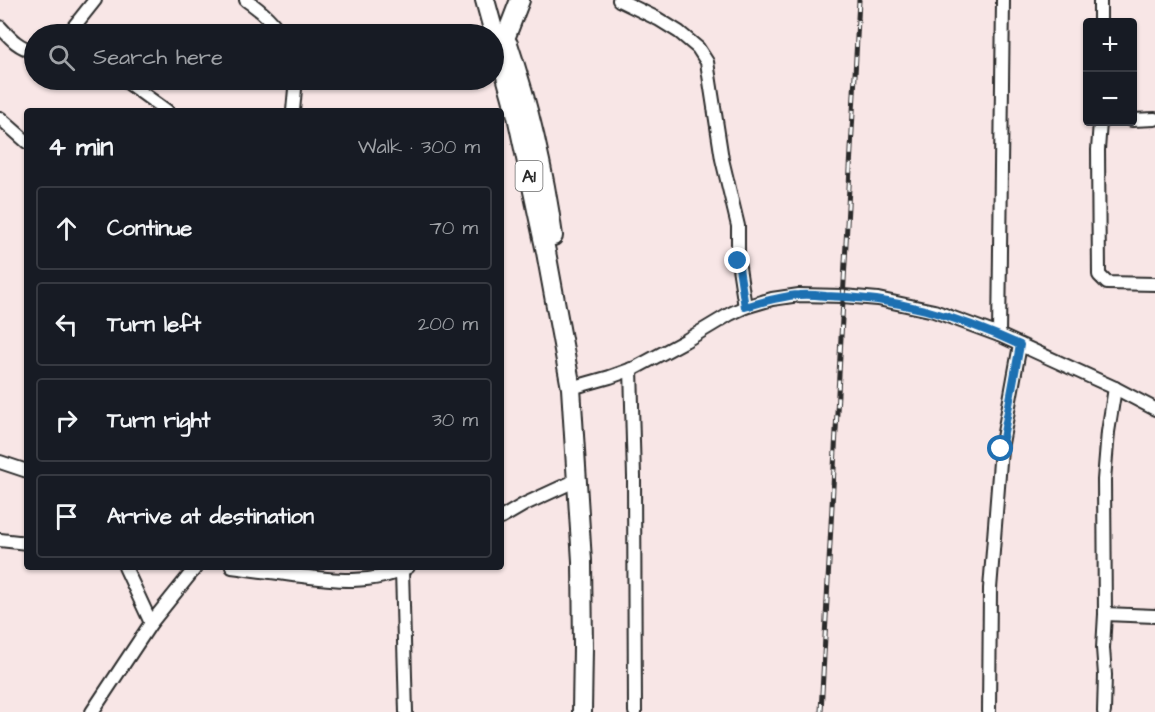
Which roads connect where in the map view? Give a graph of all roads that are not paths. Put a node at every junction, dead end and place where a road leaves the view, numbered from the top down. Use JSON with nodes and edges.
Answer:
{"nodes":[{"id":1,"x":95,"y":0,"type":"edge"},
{"id":2,"x":246,"y":0,"type":"edge"},
{"id":3,"x":485,"y":0,"type":"edge"},
{"id":4,"x":495,"y":0,"type":"edge"},
{"id":5,"x":520,"y":0,"type":"edge"},
{"id":6,"x":619,"y":0,"type":"edge"},
{"id":7,"x":1003,"y":0,"type":"edge"},
{"id":8,"x":1100,"y":0,"type":"edge"},
{"id":9,"x":1100,"y":18,"type":"edge"},
{"id":10,"x":76,"y":24,"type":"edge"},
{"id":11,"x":273,"y":24,"type":"edge"},
{"id":12,"x":492,"y":24,"type":"edge"},
{"id":13,"x":502,"y":24,"type":"edge"},
{"id":14,"x":0,"y":27,"type":"edge"},
{"id":15,"x":504,"y":29,"type":"edge"},
{"id":16,"x":506,"y":36,"type":"junction"},
{"id":17,"x":24,"y":49,"type":"edge"},
{"id":18,"x":504,"y":69,"type":"edge"},
{"id":19,"x":138,"y":90,"type":"edge"},
{"id":20,"x":295,"y":90,"type":"edge"},
{"id":21,"x":163,"y":108,"type":"edge"},
{"id":22,"x":293,"y":108,"type":"edge"},
{"id":23,"x":0,"y":118,"type":"edge"},
{"id":24,"x":1155,"y":119,"type":"edge"},
{"id":25,"x":1137,"y":120,"type":"edge"},
{"id":26,"x":1100,"y":126,"type":"edge"},
{"id":27,"x":24,"y":139,"type":"edge"},
{"id":28,"x":1155,"y":284,"type":"edge"},
{"id":29,"x":745,"y":307,"type":"junction"},
{"id":30,"x":999,"y":336,"type":"junction"},
{"id":31,"x":1020,"y":345,"type":"junction"},
{"id":32,"x":565,"y":354,"type":"junction"},
{"id":33,"x":631,"y":369,"type":"junction"},
{"id":34,"x":571,"y":388,"type":"junction"},
{"id":35,"x":1115,"y":388,"type":"junction"},
{"id":36,"x":1155,"y":409,"type":"edge"},
{"id":37,"x":0,"y":462,"type":"edge"},
{"id":38,"x":24,"y":470,"type":"edge"},
{"id":39,"x":577,"y":480,"type":"junction"},
{"id":40,"x":504,"y":516,"type":"edge"},
{"id":41,"x":0,"y":540,"type":"edge"},
{"id":42,"x":24,"y":543,"type":"edge"},
{"id":43,"x":126,"y":570,"type":"edge"},
{"id":44,"x":194,"y":570,"type":"edge"},
{"id":45,"x":256,"y":570,"type":"edge"},
{"id":46,"x":397,"y":570,"type":"edge"},
{"id":47,"x":403,"y":570,"type":"edge"},
{"id":48,"x":1106,"y":614,"type":"junction"},
{"id":49,"x":1155,"y":616,"type":"edge"},
{"id":50,"x":151,"y":623,"type":"junction"},
{"id":51,"x":92,"y":712,"type":"edge"},
{"id":52,"x":406,"y":712,"type":"edge"},
{"id":53,"x":582,"y":712,"type":"edge"},
{"id":54,"x":635,"y":712,"type":"edge"},
{"id":55,"x":989,"y":712,"type":"edge"},
{"id":56,"x":1104,"y":712,"type":"edge"}],
"edges":[{"from":1,"to":10,"type":"street"},
{"from":2,"to":11,"type":"street"},
{"from":3,"to":12,"type":"highway","number":"A1"},
{"from":4,"to":13,"type":"highway","number":"A1"},
{"from":5,"to":16,"type":"highway"},
{"from":6,"to":29,"type":"street"},
{"from":7,"to":30,"type":"street"},
{"from":8,"to":9,"type":"street"},
{"from":14,"to":17,"type":"street"},
{"from":15,"to":16,"type":"highway","number":"A1"},
{"from":16,"to":32,"type":"highway","number":"A1"},
{"from":18,"to":32,"type":"highway","number":"A1"},
{"from":19,"to":21,"type":"street"},
{"from":20,"to":22,"type":"street"},
{"from":23,"to":27,"type":"street"},
{"from":24,"to":25,"type":"street"},
{"from":26,"to":28,"type":"street"},
{"from":29,"to":30,"type":"street"},
{"from":29,"to":33,"type":"street"},
{"from":30,"to":31,"type":"street"},
{"from":31,"to":35,"type":"street"},
{"from":31,"to":55,"type":"street"},
{"from":32,"to":34,"type":"highway","number":"A1"},
{"from":33,"to":34,"type":"street"},
{"from":33,"to":54,"type":"street"},
{"from":34,"to":39,"type":"highway","number":"A1"},
{"from":35,"to":36,"type":"street"},
{"from":35,"to":48,"type":"street"},
{"from":37,"to":38,"type":"street"},
{"from":39,"to":40,"type":"street"},
{"from":39,"to":53,"type":"highway","number":"A1"},
{"from":41,"to":42,"type":"street"},
{"from":43,"to":50,"type":"street"},
{"from":44,"to":50,"type":"street"},
{"from":45,"to":46,"type":"street"},
{"from":47,"to":52,"type":"street"},
{"from":48,"to":49,"type":"street"},
{"from":48,"to":56,"type":"street"},
{"from":50,"to":51,"type":"street"}]}
